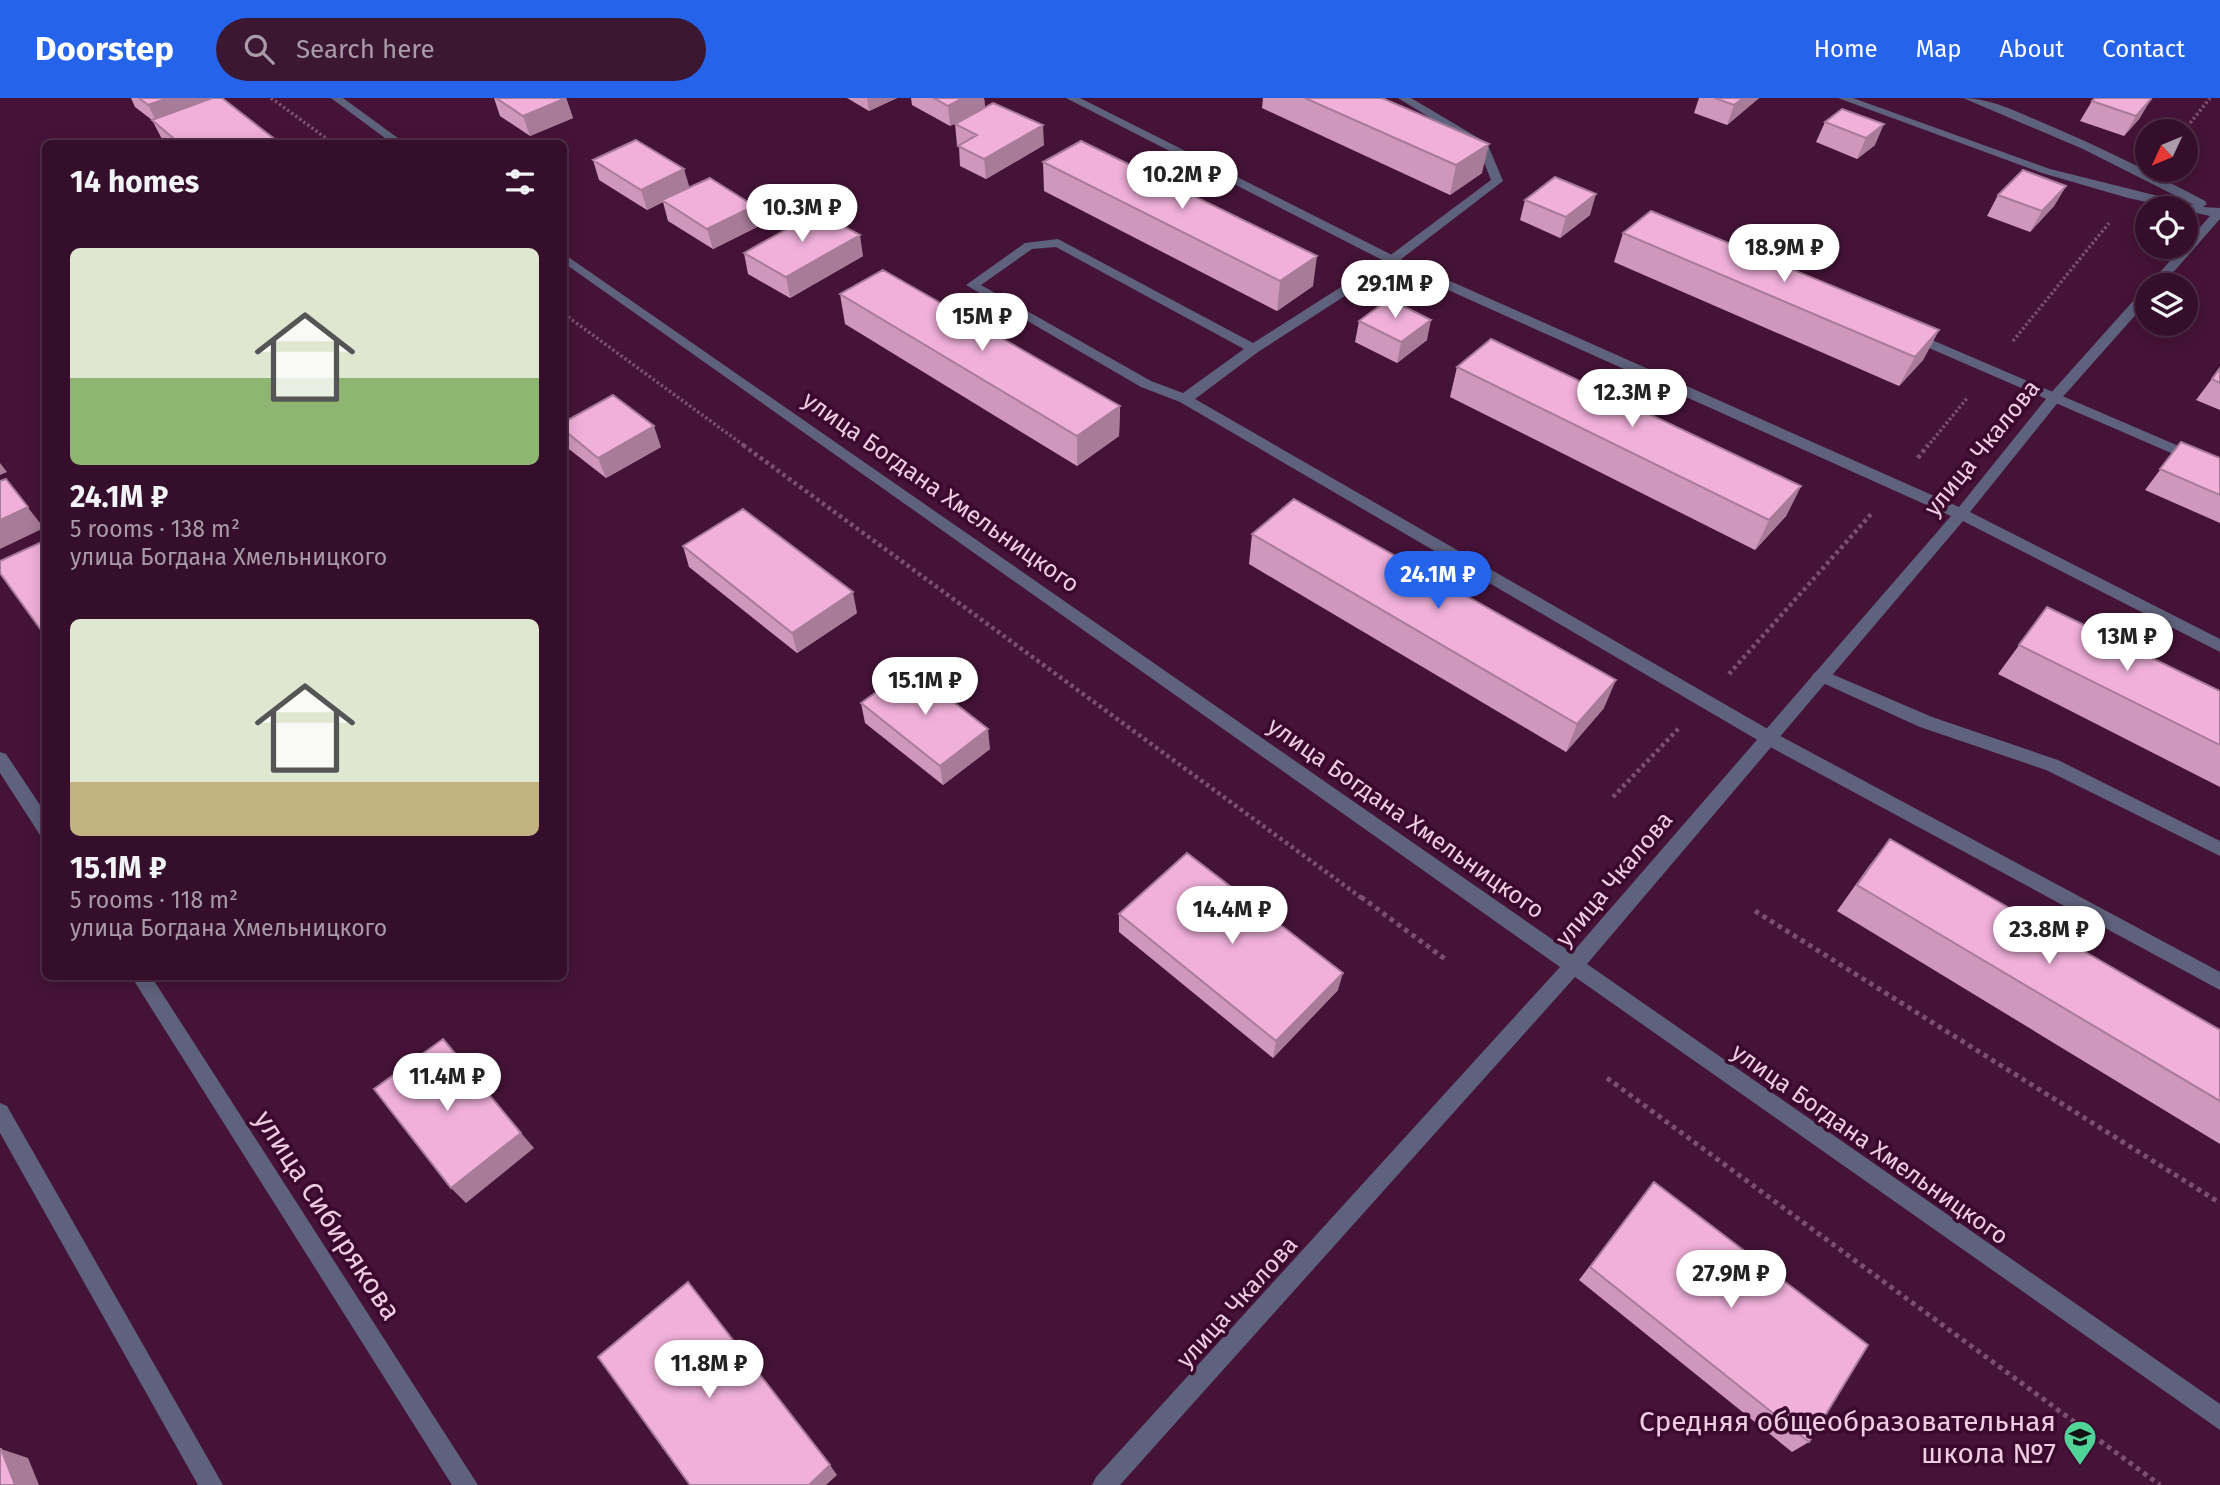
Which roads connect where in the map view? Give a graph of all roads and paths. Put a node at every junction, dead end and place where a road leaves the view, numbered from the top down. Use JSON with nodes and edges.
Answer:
{"nodes":[{"id":1,"x":271,"y":98,"type":"edge"},
{"id":2,"x":336,"y":98,"type":"edge"},
{"id":3,"x":1071,"y":98,"type":"edge"},
{"id":4,"x":1403,"y":98,"type":"edge"},
{"id":5,"x":1843,"y":98,"type":"edge"},
{"id":6,"x":1968,"y":98,"type":"edge"},
{"id":7,"x":2210,"y":98,"type":"edge"},
{"id":8,"x":2193,"y":119,"type":"edge"},
{"id":9,"x":329,"y":140,"type":"edge"},
{"id":10,"x":395,"y":140,"type":"edge"},
{"id":11,"x":2220,"y":213,"type":"edge"},
{"id":12,"x":567,"y":260,"type":"edge"},
{"id":13,"x":1392,"y":260,"type":"junction"},
{"id":14,"x":2166,"y":273,"type":"edge"},
{"id":15,"x":2135,"y":307,"type":"edge"},
{"id":16,"x":567,"y":316,"type":"edge"},
{"id":17,"x":1893,"y":327,"type":"edge"},
{"id":18,"x":1252,"y":349,"type":"junction"},
{"id":19,"x":2055,"y":397,"type":"junction"},
{"id":20,"x":1185,"y":398,"type":"junction"},
{"id":21,"x":2203,"y":461,"type":"edge"},
{"id":22,"x":1961,"y":514,"type":"junction"},
{"id":23,"x":2220,"y":646,"type":"edge"},
{"id":24,"x":1820,"y":675,"type":"junction"},
{"id":25,"x":1767,"y":737,"type":"junction"},
{"id":26,"x":0,"y":759,"type":"edge"},
{"id":27,"x":42,"y":824,"type":"edge"},
{"id":28,"x":2220,"y":849,"type":"edge"},
{"id":29,"x":1755,"y":911,"type":"dead end"},
{"id":30,"x":1445,"y":959,"type":"dead end"},
{"id":31,"x":1573,"y":966,"type":"junction"},
{"id":32,"x":143,"y":980,"type":"edge"},
{"id":33,"x":2220,"y":982,"type":"edge"},
{"id":34,"x":1606,"y":1078,"type":"dead end"},
{"id":35,"x":0,"y":1113,"type":"edge"},
{"id":36,"x":2220,"y":1203,"type":"edge"},
{"id":37,"x":2220,"y":1418,"type":"edge"},
{"id":38,"x":211,"y":1485,"type":"edge"},
{"id":39,"x":466,"y":1485,"type":"edge"},
{"id":40,"x":1104,"y":1485,"type":"edge"},
{"id":41,"x":2160,"y":1485,"type":"edge"}],
"edges":[{"from":1,"to":9,"type":"path"},
{"from":2,"to":10,"type":"street"},
{"from":3,"to":13,"type":"street"},
{"from":4,"to":13,"type":"street"},
{"from":5,"to":11,"type":"street"},
{"from":6,"to":11,"type":"street"},
{"from":7,"to":8,"type":"path"},
{"from":11,"to":14,"type":"street"},
{"from":12,"to":31,"type":"street","name":"улица Богдана Хмельницкого"},
{"from":13,"to":18,"type":"street"},
{"from":13,"to":22,"type":"street"},
{"from":15,"to":19,"type":"street","name":"улица Чкалова"},
{"from":16,"to":30,"type":"path"},
{"from":17,"to":19,"type":"street"},
{"from":18,"to":20,"type":"street"},
{"from":18,"to":20,"type":"street"},
{"from":19,"to":21,"type":"street"},
{"from":19,"to":22,"type":"street","name":"улица Чкалова"},
{"from":20,"to":25,"type":"street"},
{"from":22,"to":23,"type":"street"},
{"from":22,"to":24,"type":"street","name":"улица Чкалова"},
{"from":24,"to":25,"type":"street","name":"улица Чкалова"},
{"from":24,"to":28,"type":"street"},
{"from":25,"to":31,"type":"street","name":"улица Чкалова"},
{"from":25,"to":33,"type":"street"},
{"from":26,"to":27,"type":"street"},
{"from":29,"to":36,"type":"path"},
{"from":31,"to":37,"type":"street","name":"улица Богдана Хмельницкого"},
{"from":31,"to":40,"type":"street","name":"улица Чкалова"},
{"from":32,"to":39,"type":"street","name":"улица Сибирякова"},
{"from":34,"to":41,"type":"path"},
{"from":35,"to":38,"type":"street"}]}
